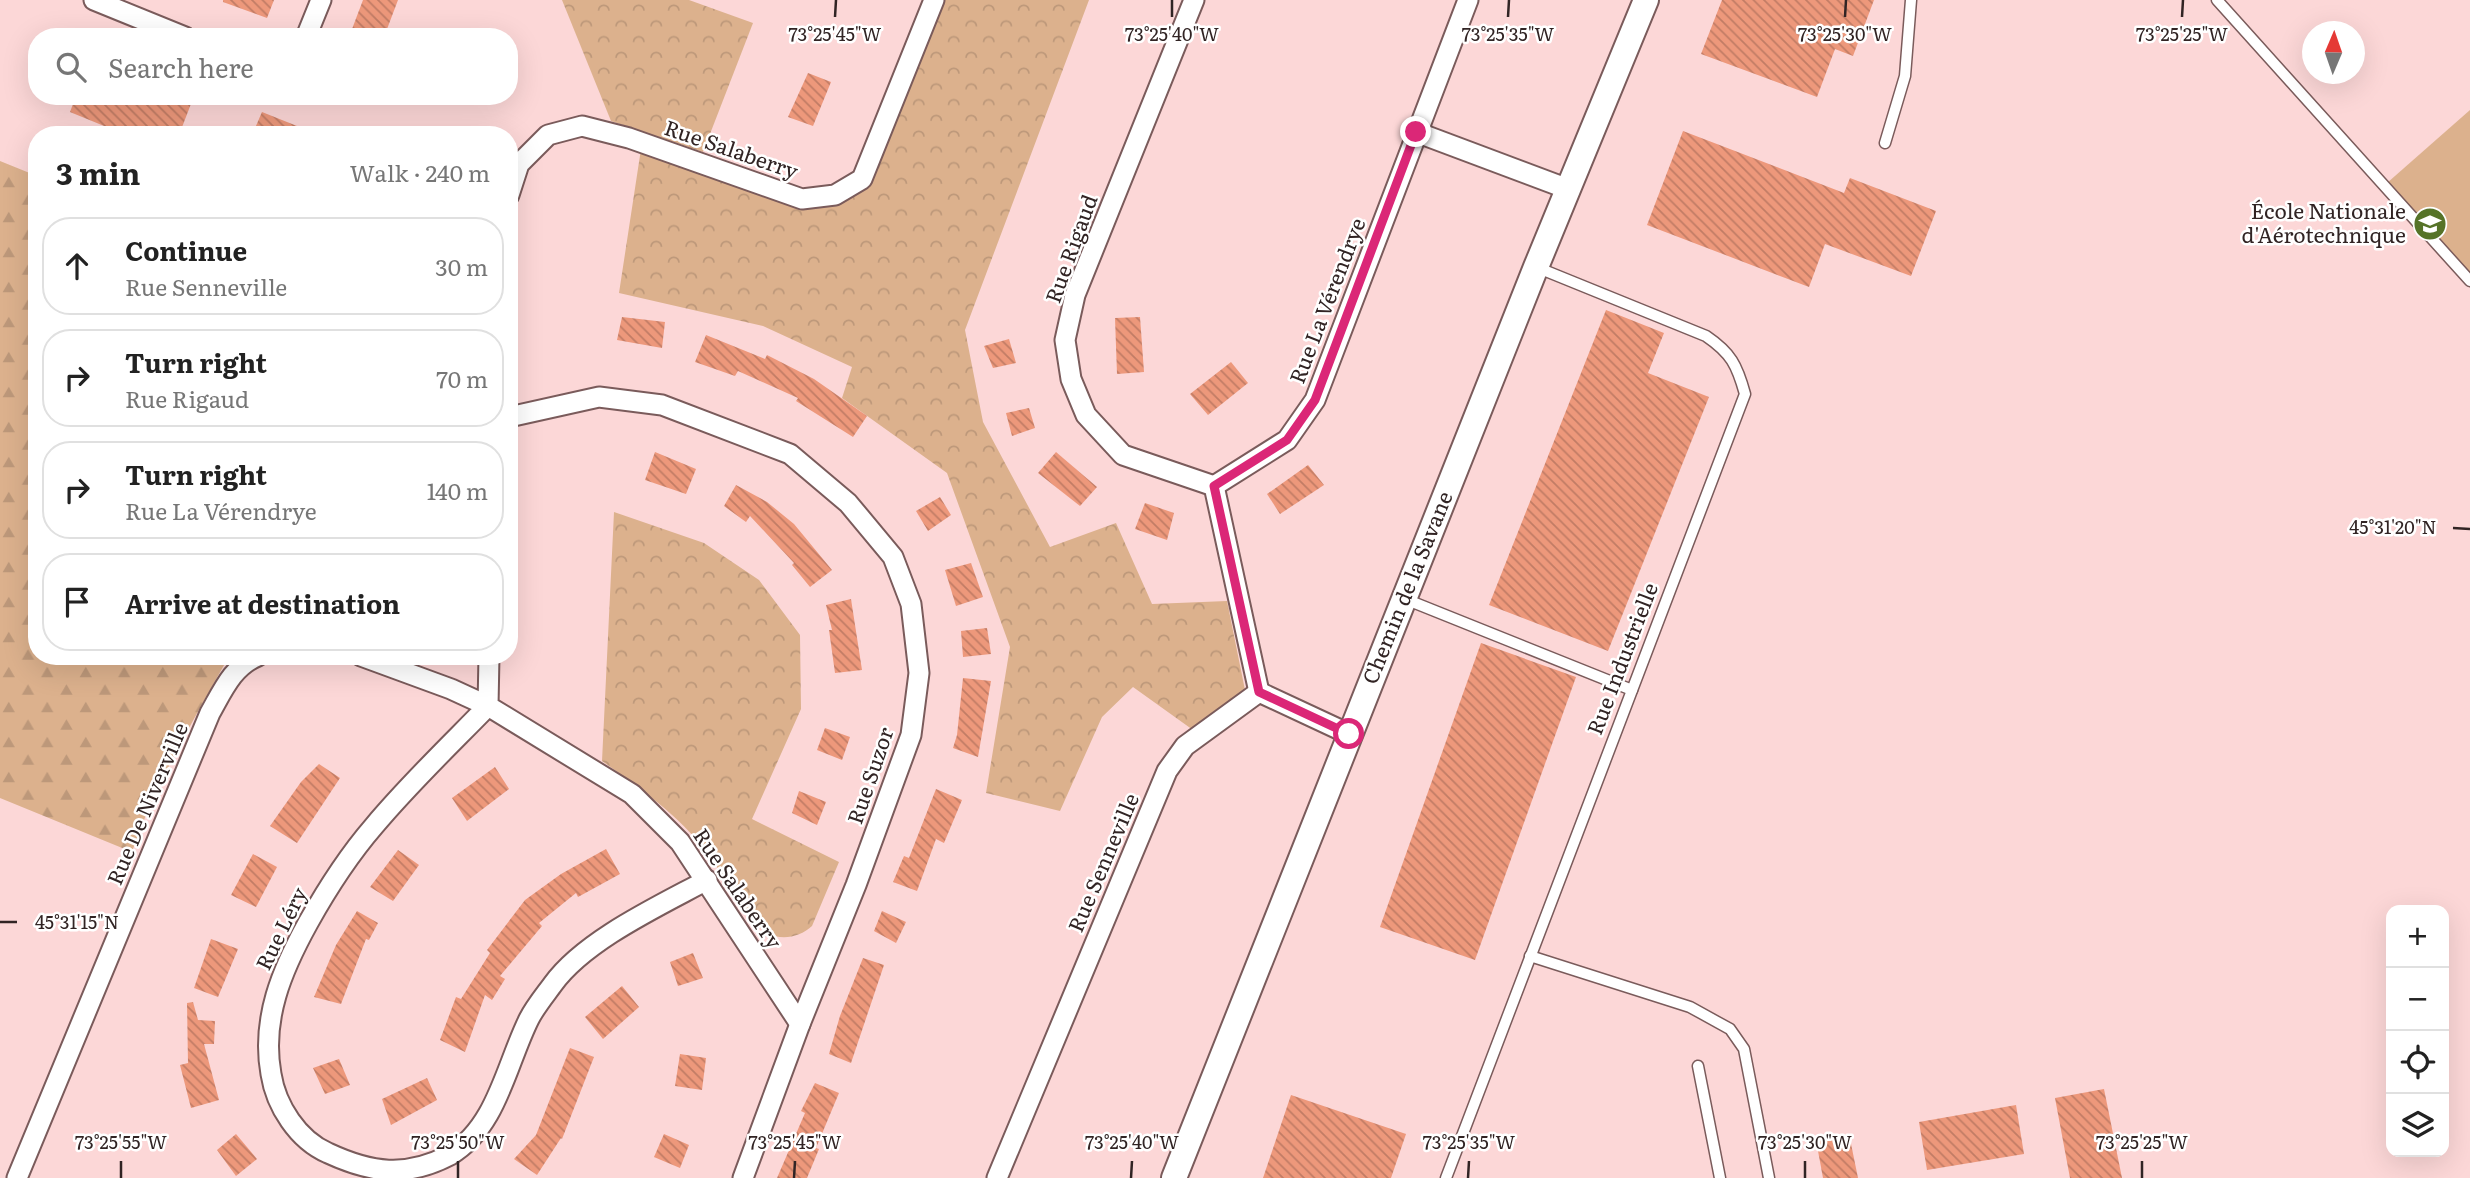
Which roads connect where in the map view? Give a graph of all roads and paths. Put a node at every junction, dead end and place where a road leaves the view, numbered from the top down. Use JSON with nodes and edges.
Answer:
{"nodes":[{"id":1,"x":94,"y":0,"type":"edge"},
{"id":2,"x":321,"y":0,"type":"edge"},
{"id":3,"x":934,"y":0,"type":"edge"},
{"id":4,"x":1194,"y":0,"type":"edge"},
{"id":5,"x":1468,"y":0,"type":"edge"},
{"id":6,"x":1646,"y":0,"type":"edge"},
{"id":7,"x":1912,"y":0,"type":"edge"},
{"id":8,"x":2217,"y":0,"type":"edge"},
{"id":9,"x":163,"y":28,"type":"edge"},
{"id":10,"x":310,"y":28,"type":"edge"},
{"id":11,"x":1416,"y":132,"type":"junction"},
{"id":12,"x":1885,"y":143,"type":"dead end"},
{"id":13,"x":518,"y":167,"type":"edge"},
{"id":14,"x":1568,"y":189,"type":"junction"},
{"id":15,"x":1536,"y":267,"type":"junction"},
{"id":16,"x":2470,"y":281,"type":"edge"},
{"id":17,"x":518,"y":415,"type":"edge"},
{"id":18,"x":1214,"y":486,"type":"junction"},
{"id":19,"x":1404,"y":598,"type":"junction"},
{"id":20,"x":243,"y":665,"type":"edge"},
{"id":21,"x":385,"y":665,"type":"edge"},
{"id":22,"x":489,"y":665,"type":"edge"},
{"id":23,"x":1632,"y":690,"type":"junction"},
{"id":24,"x":1259,"y":692,"type":"junction"},
{"id":25,"x":488,"y":706,"type":"junction"},
{"id":26,"x":1349,"y":734,"type":"junction"},
{"id":27,"x":707,"y":880,"type":"junction"},
{"id":28,"x":1531,"y":956,"type":"junction"},
{"id":29,"x":800,"y":1024,"type":"junction"},
{"id":30,"x":1698,"y":1066,"type":"dead end"},
{"id":31,"x":17,"y":1178,"type":"edge"},
{"id":32,"x":743,"y":1178,"type":"edge"},
{"id":33,"x":997,"y":1178,"type":"edge"},
{"id":34,"x":1174,"y":1178,"type":"edge"},
{"id":35,"x":1446,"y":1178,"type":"edge"},
{"id":36,"x":1720,"y":1178,"type":"edge"},
{"id":37,"x":1769,"y":1178,"type":"edge"}],
"edges":[{"from":1,"to":9,"type":"street"},
{"from":2,"to":10,"type":"street"},
{"from":3,"to":13,"type":"street","name":"Rue Salaberry"},
{"from":4,"to":18,"type":"street","name":"Rue Rigaud"},
{"from":5,"to":11,"type":"street","name":"Rue La Vérendrye"},
{"from":6,"to":14,"type":"street","name":"Chemin de la Savane"},
{"from":7,"to":12,"type":"lane"},
{"from":8,"to":16,"type":"lane"},
{"from":11,"to":14,"type":"street"},
{"from":11,"to":18,"type":"street","name":"Rue La Vérendrye"},
{"from":14,"to":15,"type":"street","name":"Chemin de la Savane"},
{"from":15,"to":19,"type":"street","name":"Chemin de la Savane"},
{"from":15,"to":23,"type":"lane","name":"Rue Industrielle"},
{"from":17,"to":29,"type":"street","name":"Rue Suzor"},
{"from":18,"to":24,"type":"street"},
{"from":19,"to":23,"type":"lane"},
{"from":19,"to":26,"type":"street","name":"Chemin de la Savane"},
{"from":20,"to":31,"type":"street","name":"Rue De Niverville"},
{"from":21,"to":25,"type":"street"},
{"from":22,"to":25,"type":"street"},
{"from":23,"to":28,"type":"lane","name":"Rue Industrielle"},
{"from":24,"to":26,"type":"street"},
{"from":24,"to":33,"type":"street","name":"Rue Senneville"},
{"from":25,"to":27,"type":"street","name":"Rue Salaberry"},
{"from":25,"to":27,"type":"street","name":"Rue Léry"},
{"from":26,"to":34,"type":"street","name":"Chemin de la Savane"},
{"from":27,"to":29,"type":"street","name":"Rue Salaberry"},
{"from":28,"to":35,"type":"lane","name":"Rue Industrielle"},
{"from":28,"to":37,"type":"lane"},
{"from":29,"to":32,"type":"street","name":"Rue Suzor"},
{"from":30,"to":36,"type":"lane"}]}
